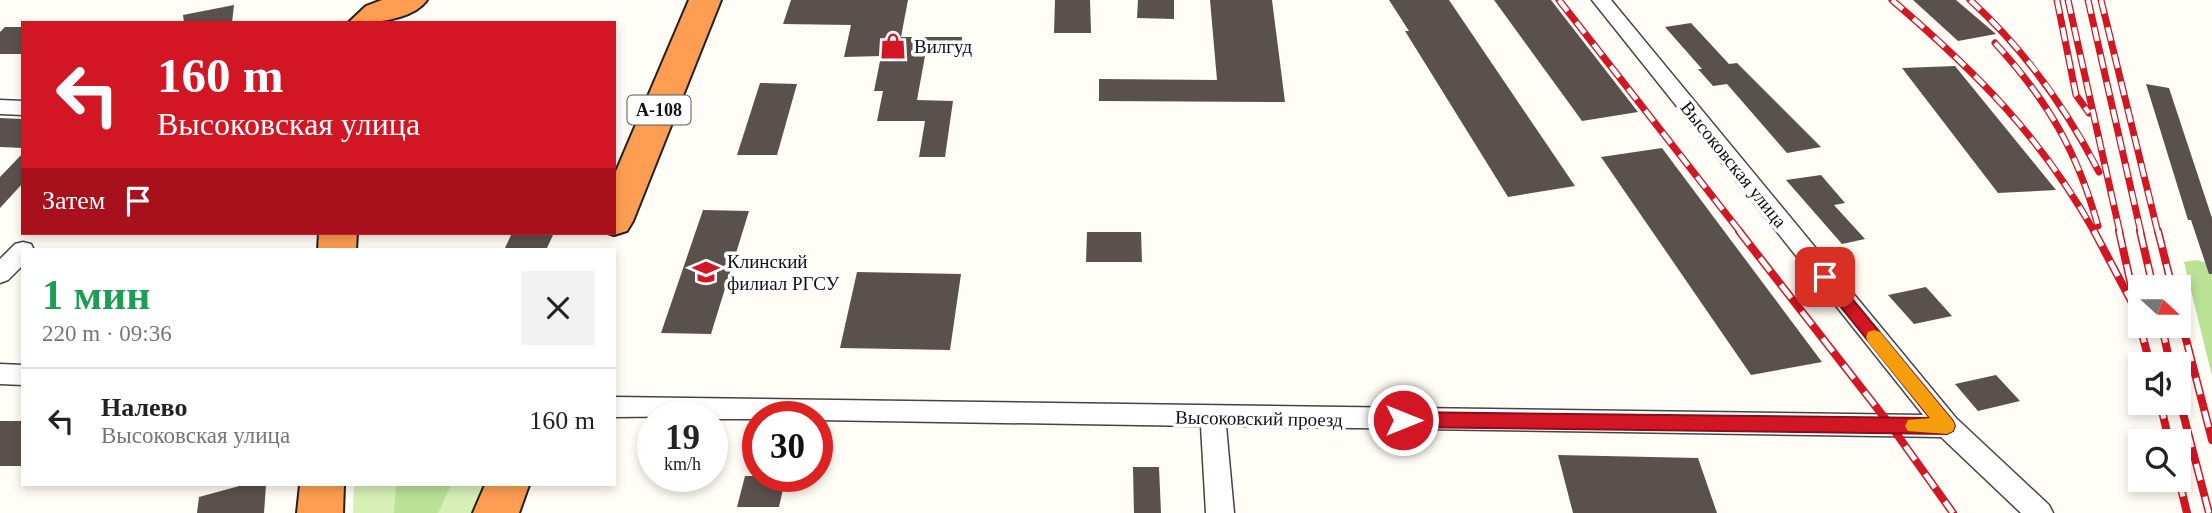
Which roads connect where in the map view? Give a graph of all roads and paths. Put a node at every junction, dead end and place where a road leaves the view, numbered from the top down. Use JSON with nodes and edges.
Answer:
{"nodes":[{"id":1,"x":351,"y":0,"type":"edge"},
{"id":2,"x":385,"y":0,"type":"edge"},
{"id":3,"x":410,"y":0,"type":"edge"},
{"id":4,"x":705,"y":0,"type":"edge"},
{"id":5,"x":1601,"y":0,"type":"edge"},
{"id":6,"x":348,"y":21,"type":"edge"},
{"id":7,"x":367,"y":21,"type":"edge"},
{"id":8,"x":0,"y":107,"type":"edge"},
{"id":9,"x":21,"y":108,"type":"edge"},
{"id":10,"x":616,"y":216,"type":"edge"},
{"id":11,"x":21,"y":252,"type":"edge"},
{"id":12,"x":0,"y":274,"type":"edge"},
{"id":13,"x":0,"y":374,"type":"edge"},
{"id":14,"x":21,"y":375,"type":"edge"},
{"id":15,"x":616,"y":407,"type":"edge"},
{"id":16,"x":1213,"y":417,"type":"junction"},
{"id":17,"x":1947,"y":426,"type":"junction"},
{"id":18,"x":322,"y":486,"type":"edge"},
{"id":19,"x":507,"y":486,"type":"edge"},
{"id":20,"x":320,"y":513,"type":"edge"},
{"id":21,"x":496,"y":513,"type":"edge"},
{"id":22,"x":1220,"y":513,"type":"edge"},
{"id":23,"x":2039,"y":513,"type":"edge"}],
"edges":[{"from":1,"to":6,"type":"highway"},
{"from":2,"to":3,"type":"highway"},
{"from":3,"to":7,"type":"highway"},
{"from":4,"to":10,"type":"highway","number":"А-108"},
{"from":5,"to":17,"type":"street","name":"Высоковская улица"},
{"from":8,"to":9,"type":"street"},
{"from":11,"to":12,"type":"street"},
{"from":13,"to":14,"type":"street"},
{"from":15,"to":16,"type":"street","name":"Высоковский проезд"},
{"from":16,"to":17,"type":"street","name":"Высоковский проезд"},
{"from":16,"to":22,"type":"street"},
{"from":17,"to":23,"type":"street","name":"Высоковская улица"},
{"from":18,"to":20,"type":"highway"},
{"from":19,"to":21,"type":"highway"}]}
